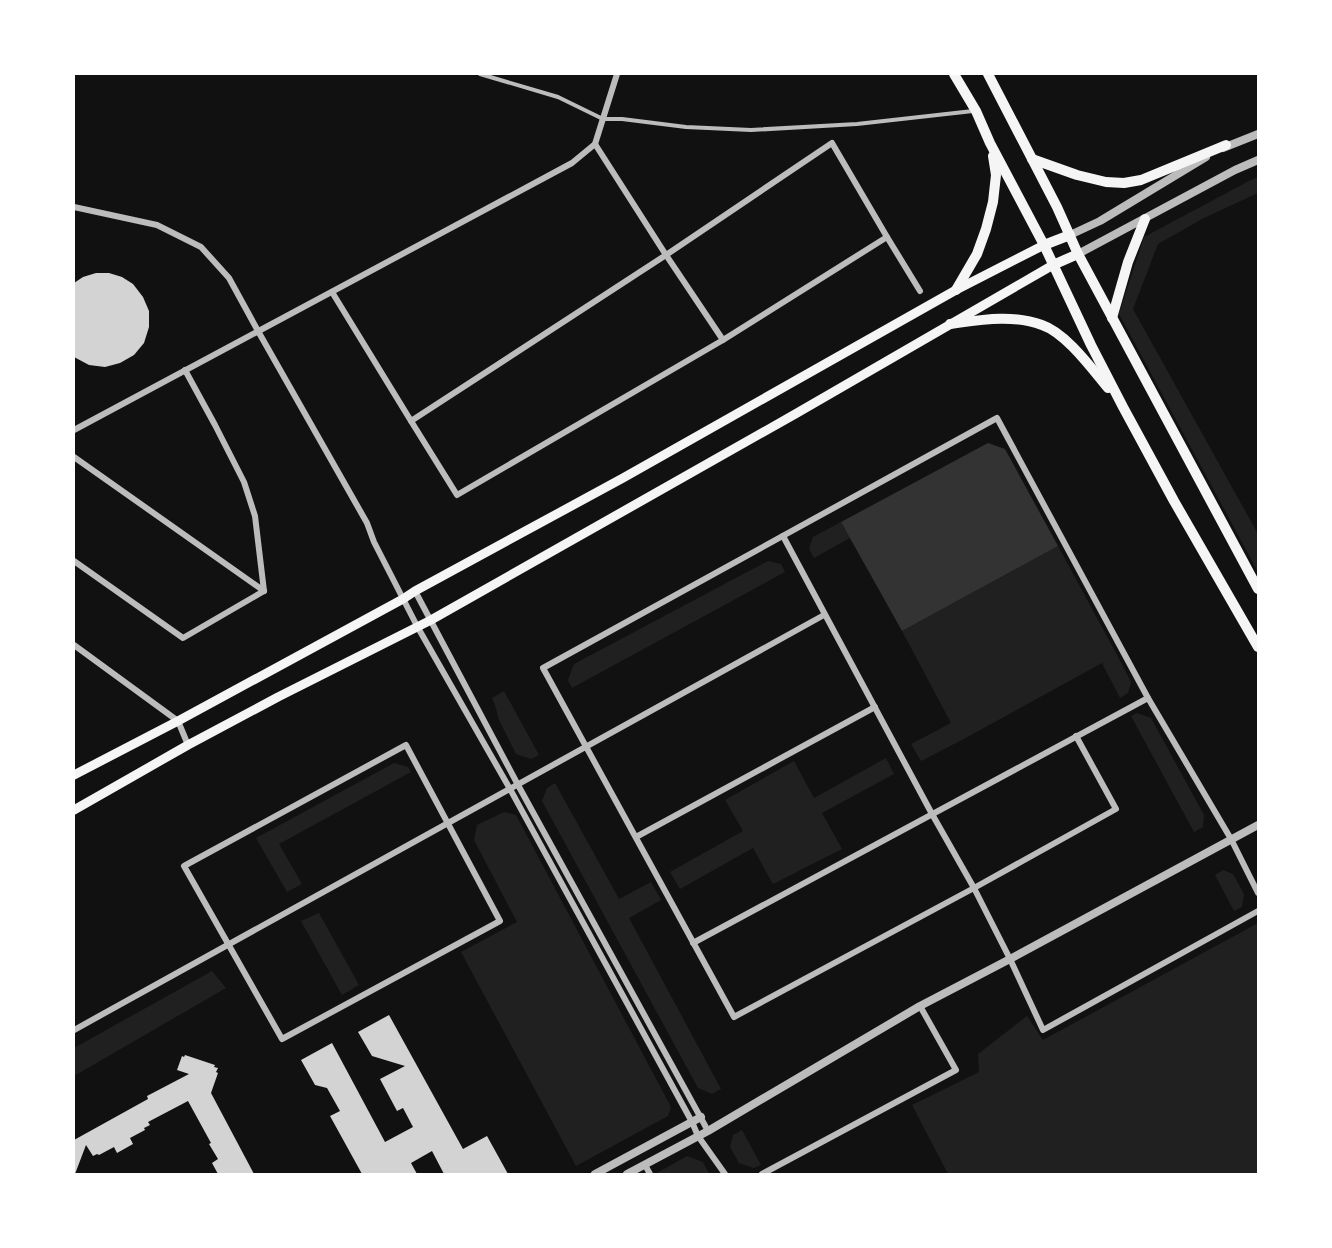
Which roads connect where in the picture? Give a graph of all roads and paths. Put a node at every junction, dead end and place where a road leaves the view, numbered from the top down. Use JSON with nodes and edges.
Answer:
{"nodes":[{"id":1,"x":480,"y":74,"type":"edge"},
{"id":2,"x":617,"y":74,"type":"edge"},
{"id":3,"x":954,"y":74,"type":"edge"},
{"id":4,"x":991,"y":78,"type":"edge"},
{"id":5,"x":976,"y":111,"type":"junction"},
{"id":6,"x":603,"y":119,"type":"junction"},
{"id":7,"x":1258,"y":134,"type":"edge"},
{"id":8,"x":595,"y":144,"type":"junction"},
{"id":9,"x":990,"y":144,"type":"junction"},
{"id":10,"x":1226,"y":145,"type":"junction"},
{"id":11,"x":1032,"y":159,"type":"junction"},
{"id":12,"x":1258,"y":160,"type":"edge"},
{"id":13,"x":74,"y":207,"type":"edge"},
{"id":14,"x":1144,"y":219,"type":"junction"},
{"id":15,"x":1070,"y":235,"type":"junction"},
{"id":16,"x":887,"y":237,"type":"junction"},
{"id":17,"x":1044,"y":246,"type":"junction"},
{"id":18,"x":1078,"y":254,"type":"junction"},
{"id":19,"x":666,"y":255,"type":"junction"},
{"id":20,"x":1053,"y":265,"type":"junction"},
{"id":21,"x":956,"y":290,"type":"junction"},
{"id":22,"x":920,"y":291,"type":"dead end"},
{"id":23,"x":332,"y":292,"type":"junction"},
{"id":24,"x":1112,"y":318,"type":"junction"},
{"id":25,"x":950,"y":324,"type":"junction"},
{"id":26,"x":258,"y":331,"type":"junction"},
{"id":27,"x":723,"y":340,"type":"junction"},
{"id":28,"x":185,"y":370,"type":"junction"},
{"id":29,"x":1123,"y":407,"type":"junction"},
{"id":30,"x":411,"y":421,"type":"junction"},
{"id":31,"x":74,"y":430,"type":"edge"},
{"id":32,"x":74,"y":457,"type":"edge"},
{"id":33,"x":783,"y":536,"type":"junction"},
{"id":34,"x":74,"y":561,"type":"edge"},
{"id":35,"x":1258,"y":589,"type":"edge"},
{"id":36,"x":264,"y":591,"type":"junction"},
{"id":37,"x":415,"y":591,"type":"junction"},
{"id":38,"x":404,"y":599,"type":"junction"},
{"id":39,"x":824,"y":615,"type":"junction"},
{"id":40,"x":431,"y":620,"type":"junction"},
{"id":41,"x":417,"y":626,"type":"junction"},
{"id":42,"x":74,"y":645,"type":"edge"},
{"id":43,"x":1258,"y":646,"type":"edge"},
{"id":44,"x":1148,"y":698,"type":"junction"},
{"id":45,"x":875,"y":707,"type":"junction"},
{"id":46,"x":178,"y":721,"type":"junction"},
{"id":47,"x":1076,"y":736,"type":"junction"},
{"id":48,"x":188,"y":745,"type":"junction"},
{"id":49,"x":586,"y":747,"type":"junction"},
{"id":50,"x":74,"y":775,"type":"edge"},
{"id":51,"x":518,"y":785,"type":"junction"},
{"id":52,"x":510,"y":789,"type":"junction"},
{"id":53,"x":74,"y":810,"type":"edge"},
{"id":54,"x":932,"y":814,"type":"junction"},
{"id":55,"x":447,"y":824,"type":"junction"},
{"id":56,"x":1258,"y":825,"type":"edge"},
{"id":57,"x":636,"y":837,"type":"junction"},
{"id":58,"x":1231,"y":839,"type":"junction"},
{"id":59,"x":974,"y":888,"type":"junction"},
{"id":60,"x":1258,"y":893,"type":"edge"},
{"id":61,"x":1258,"y":911,"type":"edge"},
{"id":62,"x":693,"y":943,"type":"junction"},
{"id":63,"x":229,"y":945,"type":"junction"},
{"id":64,"x":1010,"y":959,"type":"junction"},
{"id":65,"x":920,"y":1006,"type":"junction"},
{"id":66,"x":74,"y":1030,"type":"edge"},
{"id":67,"x":701,"y":1117,"type":"junction"},
{"id":68,"x":692,"y":1122,"type":"junction"},
{"id":69,"x":708,"y":1131,"type":"junction"},
{"id":70,"x":698,"y":1136,"type":"junction"},
{"id":71,"x":645,"y":1165,"type":"junction"},
{"id":72,"x":595,"y":1174,"type":"edge"},
{"id":73,"x":627,"y":1174,"type":"edge"},
{"id":74,"x":650,"y":1174,"type":"edge"},
{"id":75,"x":725,"y":1174,"type":"edge"},
{"id":76,"x":762,"y":1174,"type":"edge"}],
"edges":[{"from":1,"to":6,"type":"lane"},
{"from":2,"to":6,"type":"street"},
{"from":3,"to":5,"type":"main road"},
{"from":4,"to":11,"type":"main road"},
{"from":5,"to":6,"type":"lane"},
{"from":5,"to":9,"type":"main road"},
{"from":6,"to":8,"type":"street"},
{"from":7,"to":10,"type":"street"},
{"from":8,"to":19,"type":"street"},
{"from":8,"to":23,"type":"street"},
{"from":9,"to":17,"type":"main road"},
{"from":9,"to":21,"type":"main road"},
{"from":10,"to":11,"type":"main road"},
{"from":10,"to":15,"type":"street"},
{"from":11,"to":15,"type":"main road"},
{"from":12,"to":14,"type":"street"},
{"from":13,"to":26,"type":"street"},
{"from":14,"to":18,"type":"street"},
{"from":14,"to":24,"type":"main road"},
{"from":15,"to":17,"type":"main road"},
{"from":15,"to":18,"type":"main road"},
{"from":16,"to":19,"type":"street"},
{"from":16,"to":22,"type":"street"},
{"from":16,"to":27,"type":"street"},
{"from":17,"to":20,"type":"main road"},
{"from":17,"to":21,"type":"main road"},
{"from":18,"to":20,"type":"main road"},
{"from":18,"to":24,"type":"main road"},
{"from":19,"to":27,"type":"street"},
{"from":19,"to":30,"type":"street"},
{"from":20,"to":25,"type":"main road"},
{"from":20,"to":29,"type":"main road"},
{"from":21,"to":37,"type":"main road"},
{"from":23,"to":26,"type":"street"},
{"from":23,"to":30,"type":"street"},
{"from":24,"to":35,"type":"main road"},
{"from":25,"to":29,"type":"main road"},
{"from":25,"to":40,"type":"main road"},
{"from":26,"to":28,"type":"street"},
{"from":26,"to":38,"type":"street"},
{"from":27,"to":30,"type":"street"},
{"from":28,"to":31,"type":"street"},
{"from":28,"to":36,"type":"street"},
{"from":29,"to":43,"type":"main road"},
{"from":32,"to":36,"type":"street"},
{"from":33,"to":39,"type":"street"},
{"from":33,"to":44,"type":"street"},
{"from":33,"to":49,"type":"street"},
{"from":34,"to":36,"type":"street"},
{"from":37,"to":38,"type":"main road"},
{"from":37,"to":40,"type":"street"},
{"from":38,"to":41,"type":"street"},
{"from":38,"to":46,"type":"main road"},
{"from":39,"to":45,"type":"street"},
{"from":39,"to":49,"type":"street"},
{"from":40,"to":41,"type":"main road"},
{"from":40,"to":51,"type":"street"},
{"from":41,"to":48,"type":"main road"},
{"from":41,"to":52,"type":"street"},
{"from":42,"to":46,"type":"street"},
{"from":44,"to":47,"type":"street"},
{"from":44,"to":58,"type":"street"},
{"from":45,"to":54,"type":"street"},
{"from":45,"to":57,"type":"street"},
{"from":46,"to":48,"type":"street"},
{"from":46,"to":50,"type":"main road"},
{"from":47,"to":54,"type":"street"},
{"from":47,"to":59,"type":"street"},
{"from":48,"to":53,"type":"main road"},
{"from":49,"to":51,"type":"street"},
{"from":49,"to":57,"type":"street"},
{"from":51,"to":52,"type":"street"},
{"from":51,"to":67,"type":"street"},
{"from":52,"to":55,"type":"street"},
{"from":52,"to":68,"type":"street"},
{"from":54,"to":59,"type":"street"},
{"from":54,"to":62,"type":"street"},
{"from":55,"to":63,"type":"street"},
{"from":55,"to":63,"type":"street"},
{"from":55,"to":63,"type":"street"},
{"from":56,"to":58,"type":"street"},
{"from":57,"to":62,"type":"street"},
{"from":58,"to":60,"type":"street"},
{"from":58,"to":64,"type":"street"},
{"from":59,"to":62,"type":"street"},
{"from":59,"to":64,"type":"street"},
{"from":61,"to":64,"type":"street"},
{"from":63,"to":66,"type":"street"},
{"from":64,"to":65,"type":"street"},
{"from":65,"to":69,"type":"street"},
{"from":65,"to":76,"type":"street"},
{"from":67,"to":68,"type":"street"},
{"from":67,"to":69,"type":"street"},
{"from":68,"to":70,"type":"street"},
{"from":68,"to":72,"type":"street"},
{"from":69,"to":70,"type":"street"},
{"from":70,"to":71,"type":"street"},
{"from":70,"to":75,"type":"street"},
{"from":71,"to":73,"type":"street"},
{"from":71,"to":74,"type":"street"}]}
